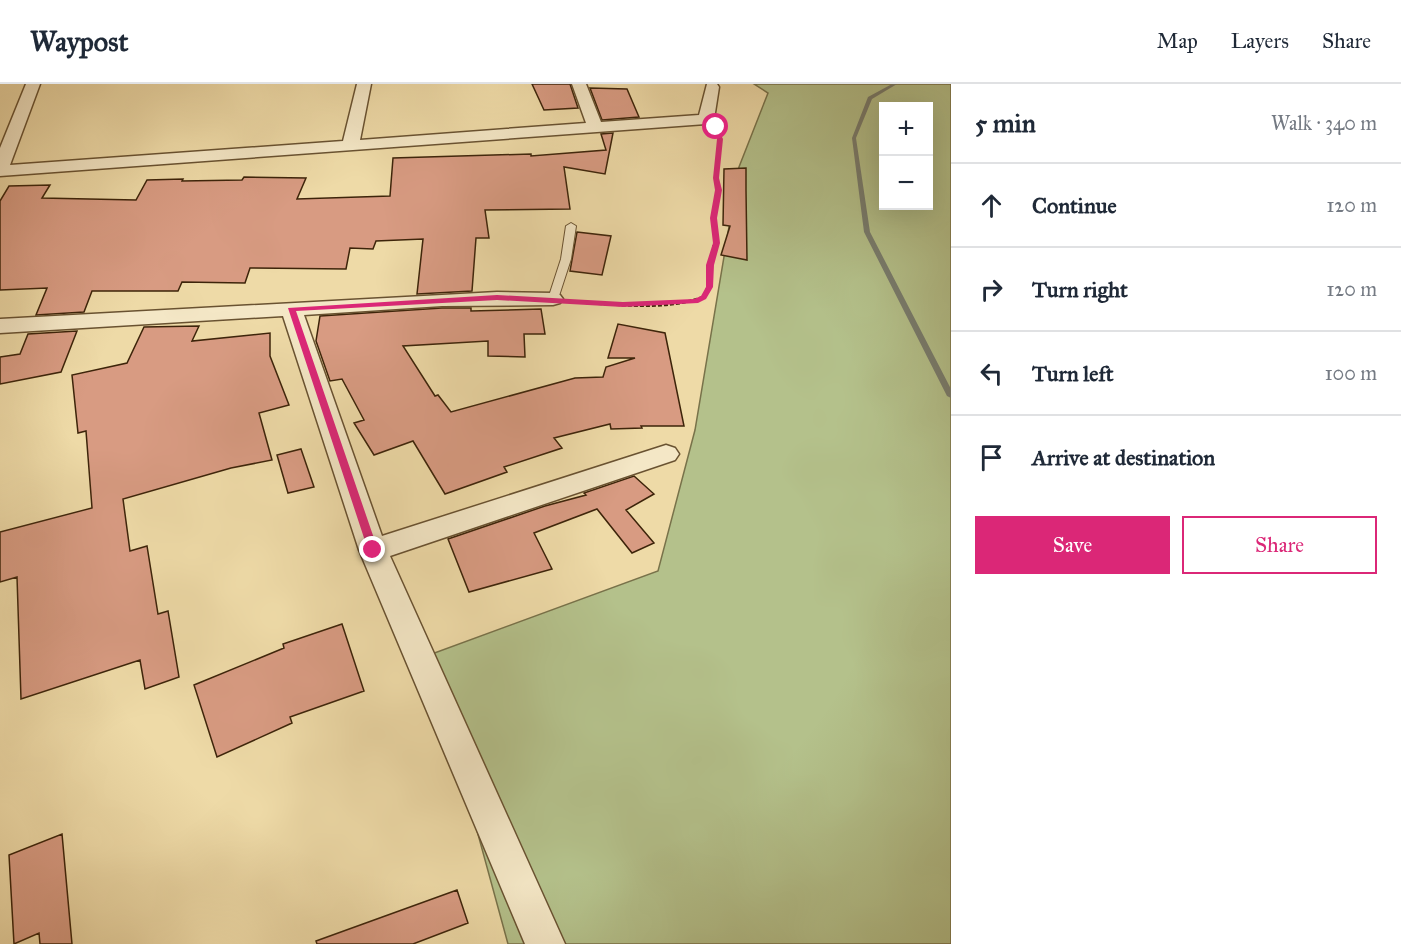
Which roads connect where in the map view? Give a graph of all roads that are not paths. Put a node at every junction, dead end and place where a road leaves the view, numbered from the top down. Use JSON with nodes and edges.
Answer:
{"nodes":[{"id":1,"x":33,"y":84,"type":"edge"},
{"id":2,"x":364,"y":84,"type":"edge"},
{"id":3,"x":579,"y":84,"type":"edge"},
{"id":4,"x":712,"y":87,"type":"dead end"},
{"id":5,"x":595,"y":128,"type":"junction"},
{"id":6,"x":350,"y":146,"type":"junction"},
{"id":7,"x":0,"y":170,"type":"edge"},
{"id":8,"x":572,"y":226,"type":"dead end"},
{"id":9,"x":553,"y":299,"type":"joint"},
{"id":10,"x":291,"y":309,"type":"junction"},
{"id":11,"x":0,"y":326,"type":"edge"},
{"id":12,"x":666,"y":453,"type":"dead end"},
{"id":13,"x":373,"y":550,"type":"junction"},
{"id":14,"x":545,"y":944,"type":"edge"}],
"edges":[{"from":1,"to":7,"type":"street"},
{"from":2,"to":6,"type":"street"},
{"from":3,"to":5,"type":"street"},
{"from":4,"to":5,"type":"street"},
{"from":5,"to":6,"type":"street"},
{"from":6,"to":7,"type":"street"},
{"from":8,"to":9,"type":"lane"},
{"from":9,"to":10,"type":"street"},
{"from":10,"to":11,"type":"street"},
{"from":10,"to":13,"type":"street"},
{"from":12,"to":13,"type":"street"},
{"from":13,"to":14,"type":"street"}]}
